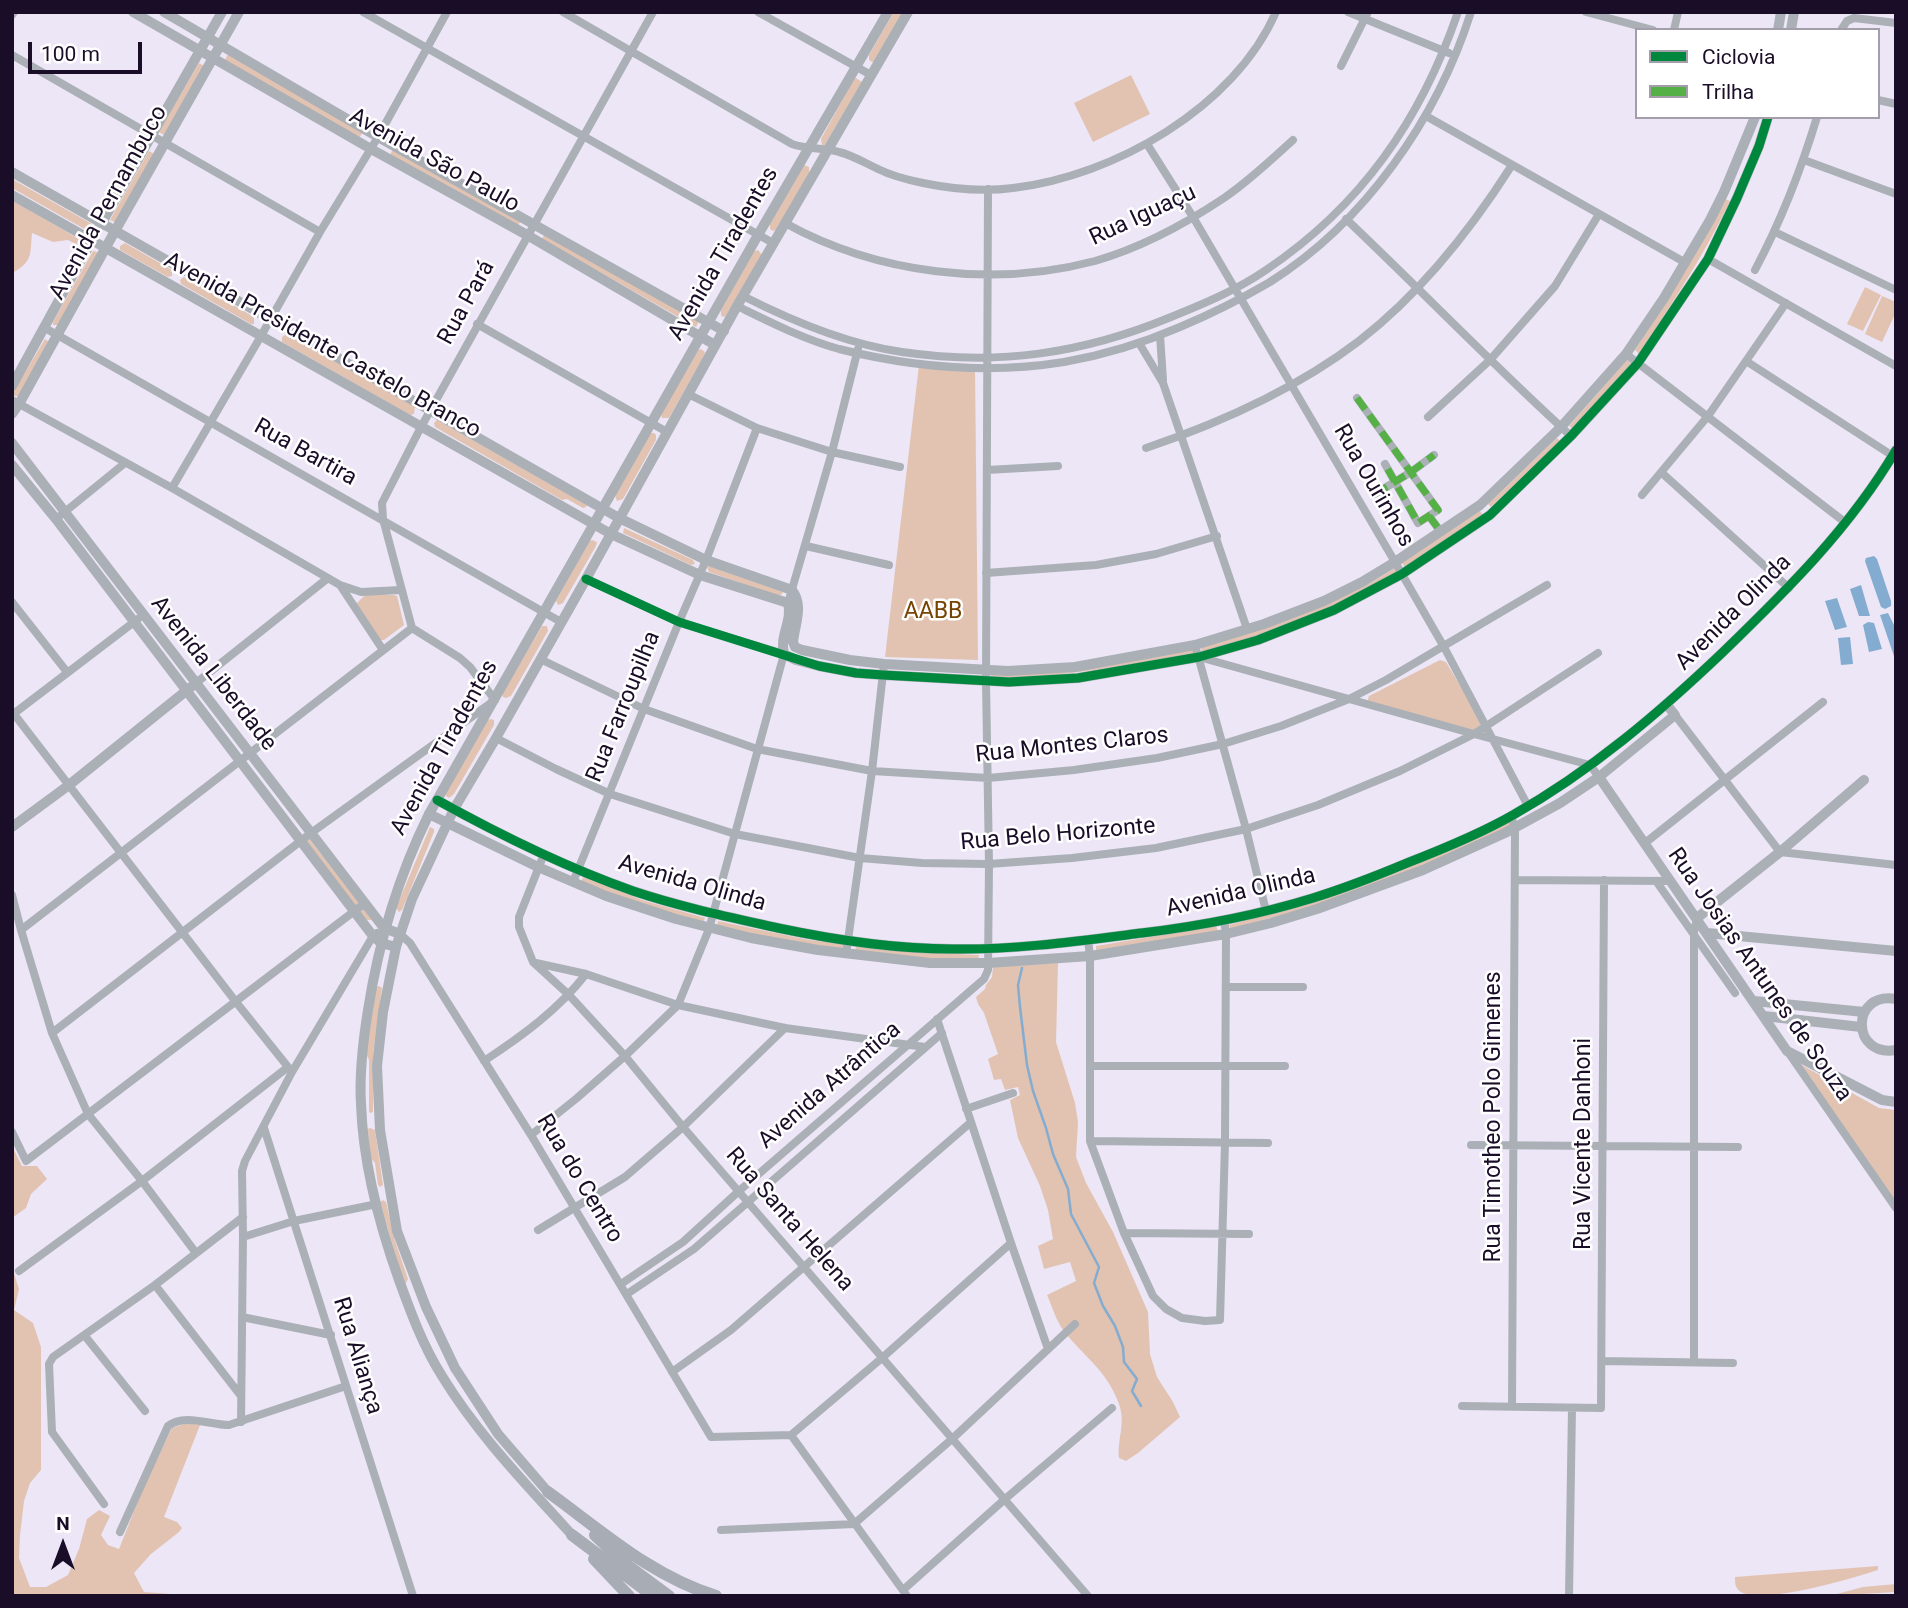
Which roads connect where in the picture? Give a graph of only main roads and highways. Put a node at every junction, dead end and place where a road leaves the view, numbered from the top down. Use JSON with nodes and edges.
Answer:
{"nodes":[{"id":1,"x":888,"y":12,"type":"edge"},
{"id":2,"x":908,"y":12,"type":"edge"},
{"id":3,"x":12,"y":172,"type":"edge"},
{"id":4,"x":12,"y":195,"type":"edge"},
{"id":5,"x":181,"y":269,"type":"junction"},
{"id":6,"x":172,"y":285,"type":"junction"},
{"id":7,"x":587,"y":499,"type":"junction"},
{"id":8,"x":604,"y":509,"type":"junction"},
{"id":9,"x":576,"y":514,"type":"junction"},
{"id":10,"x":619,"y":518,"type":"junction"},
{"id":11,"x":595,"y":525,"type":"junction"},
{"id":12,"x":611,"y":534,"type":"junction"},
{"id":13,"x":379,"y":1120,"type":"junction"},
{"id":14,"x":362,"y":1121,"type":"junction"},
{"id":15,"x":389,"y":1191,"type":"junction"},
{"id":16,"x":375,"y":1199,"type":"junction"},
{"id":17,"x":415,"y":1281,"type":"junction"},
{"id":18,"x":401,"y":1287,"type":"junction"},
{"id":19,"x":507,"y":1446,"type":"junction"},
{"id":20,"x":497,"y":1453,"type":"junction"},
{"id":21,"x":548,"y":1492,"type":"junction"},
{"id":22,"x":572,"y":1535,"type":"junction"},
{"id":23,"x":629,"y":1596,"type":"edge"},
{"id":24,"x":653,"y":1596,"type":"edge"},
{"id":25,"x":669,"y":1596,"type":"edge"},
{"id":26,"x":716,"y":1596,"type":"edge"}],
"edges":[{"from":1,"to":8,"type":"main road","name":"Avenida Tiradentes"},
{"from":2,"to":10,"type":"main road","name":"Avenida Tiradentes"},
{"from":3,"to":5,"type":"main road","name":"Avenida Presidente Castelo Branco"},
{"from":4,"to":6,"type":"main road","name":"Avenida Presidente Castelo Branco"},
{"from":5,"to":6,"type":"main road"},
{"from":5,"to":7,"type":"main road","name":"Avenida Presidente Castelo Branco"},
{"from":6,"to":9,"type":"main road","name":"Avenida Presidente Castelo Branco"},
{"from":7,"to":8,"type":"main road","name":"Avenida Presidente Castelo Branco"},
{"from":7,"to":9,"type":"main road"},
{"from":8,"to":10,"type":"main road","name":"Avenida Presidente Castelo Branco"},
{"from":8,"to":11,"type":"main road","name":"Avenida Tiradentes"},
{"from":9,"to":11,"type":"main road","name":"Avenida Presidente Castelo Branco"},
{"from":10,"to":12,"type":"main road","name":"Avenida Tiradentes"},
{"from":11,"to":12,"type":"main road","name":"Avenida Presidente Castelo Branco"},
{"from":11,"to":14,"type":"main road","name":"Avenida Tiradentes"},
{"from":12,"to":13,"type":"main road","name":"Avenida Tiradentes"},
{"from":13,"to":14,"type":"main road"},
{"from":13,"to":15,"type":"main road","name":"Avenida Tiradentes"},
{"from":14,"to":16,"type":"main road","name":"Avenida Tiradentes"},
{"from":15,"to":16,"type":"main road"},
{"from":15,"to":17,"type":"main road","name":"Avenida Tiradentes"},
{"from":16,"to":18,"type":"main road","name":"Avenida Tiradentes"},
{"from":17,"to":18,"type":"main road"},
{"from":17,"to":19,"type":"main road","name":"Avenida Tiradentes"},
{"from":18,"to":20,"type":"main road","name":"Avenida Tiradentes"},
{"from":19,"to":20,"type":"main road"},
{"from":19,"to":21,"type":"main road","name":"Avenida Tiradentes"},
{"from":20,"to":22,"type":"main road","name":"Avenida Tiradentes"},
{"from":21,"to":25,"type":"highway"},
{"from":21,"to":26,"type":"highway"},
{"from":22,"to":23,"type":"highway"},
{"from":22,"to":24,"type":"highway"}]}
